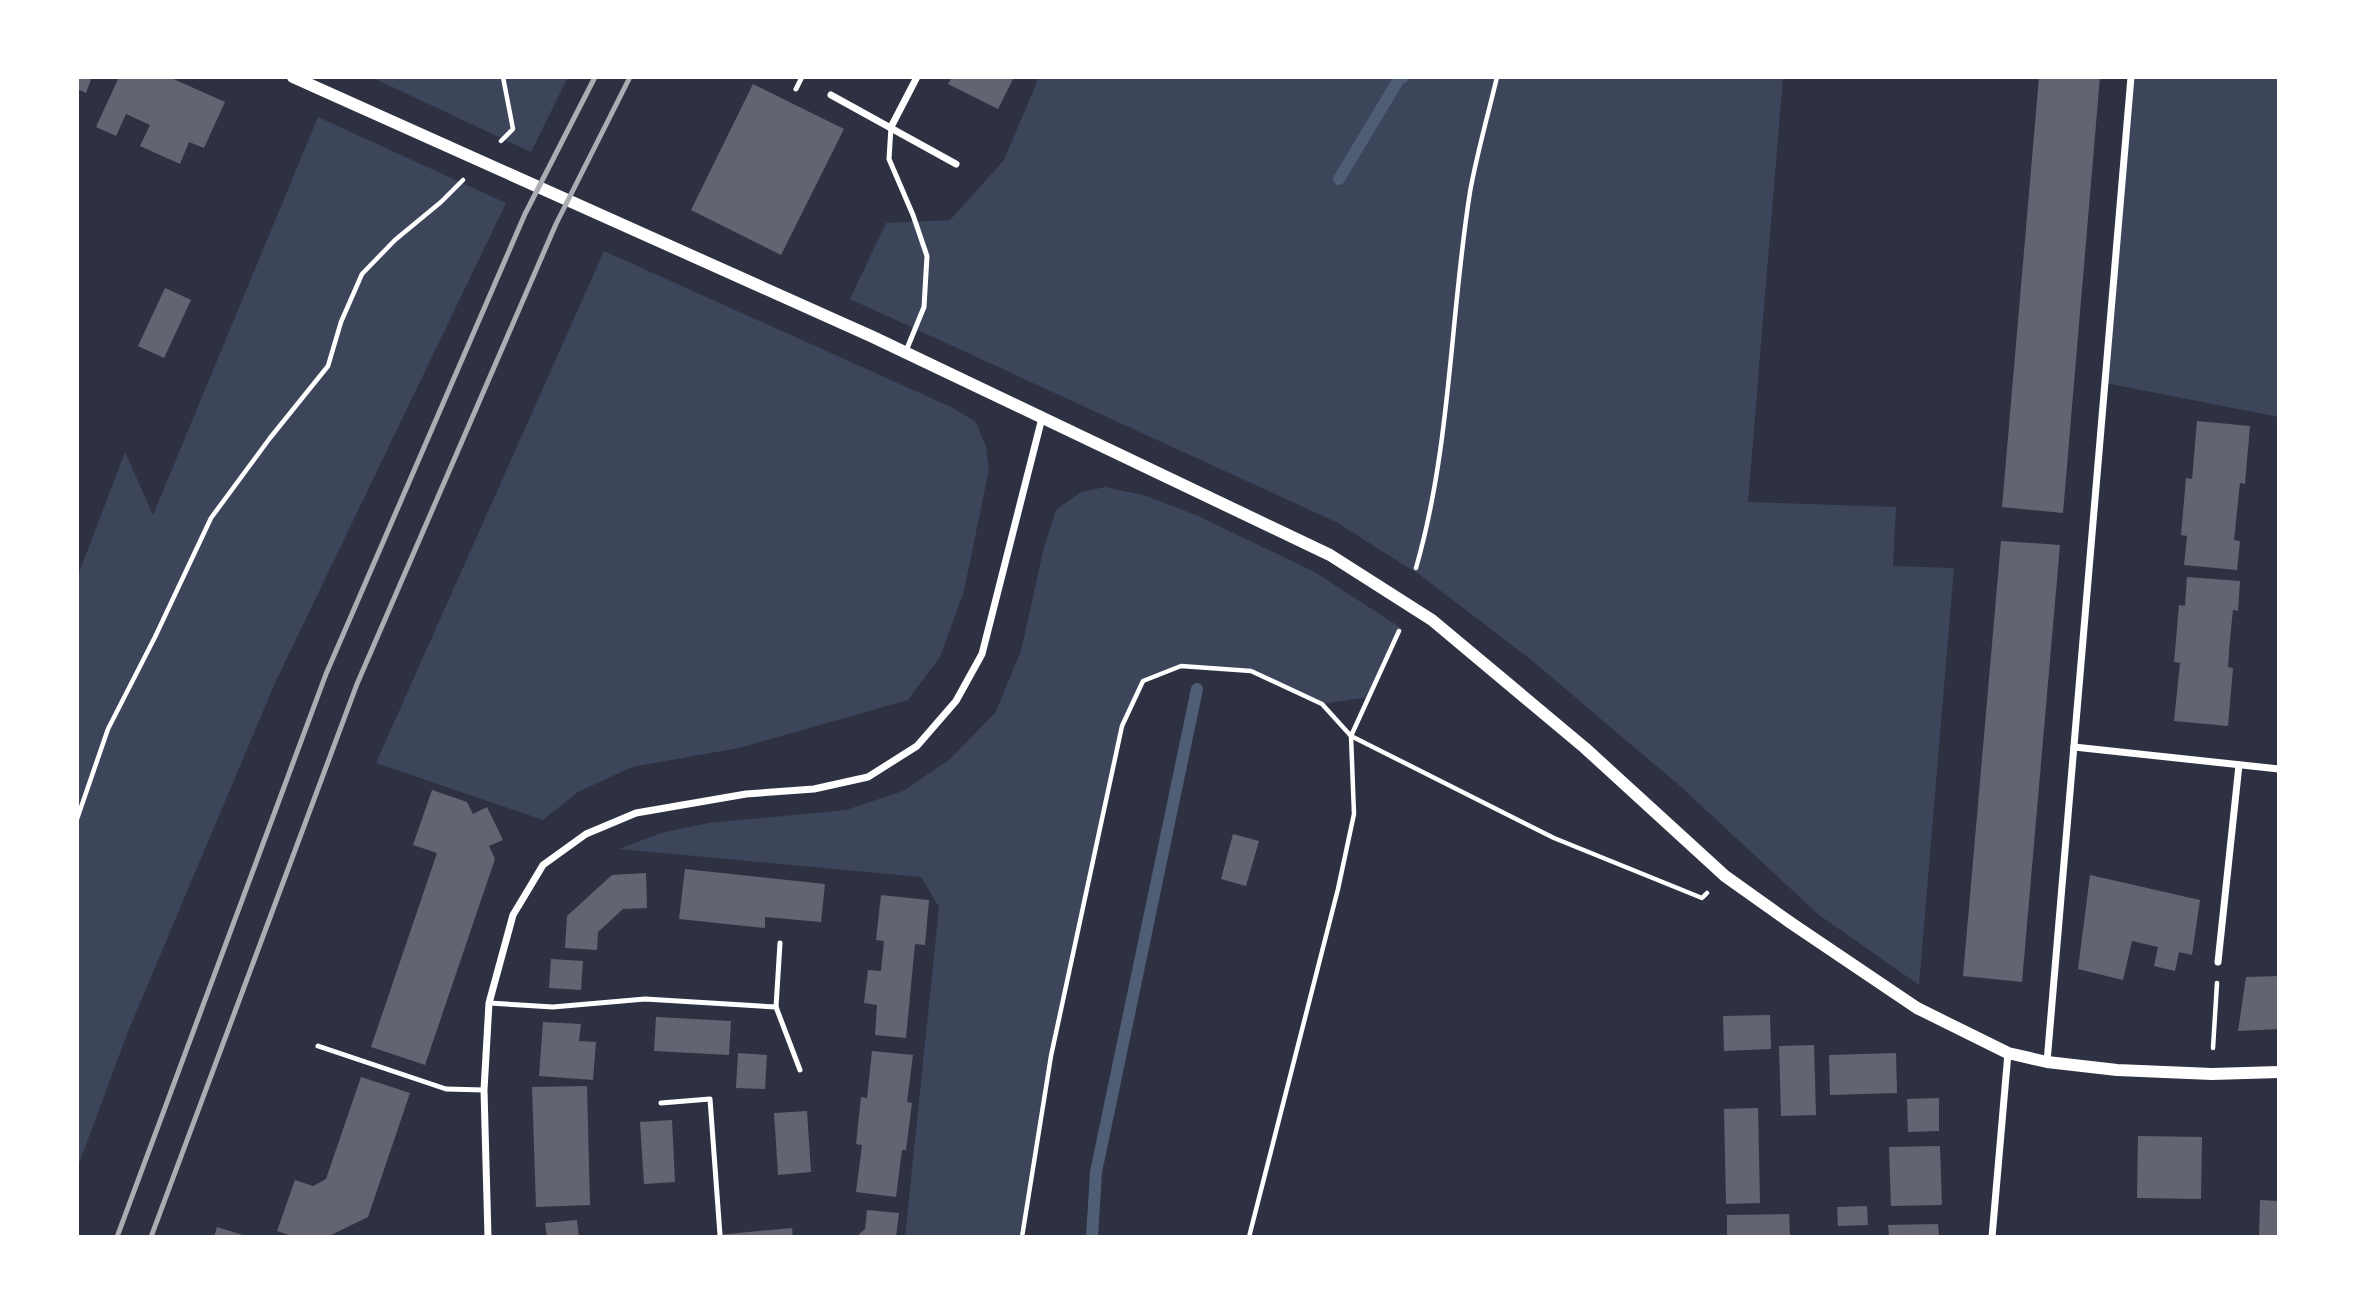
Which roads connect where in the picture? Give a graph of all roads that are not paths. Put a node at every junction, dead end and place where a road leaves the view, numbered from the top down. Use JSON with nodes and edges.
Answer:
{"nodes":[{"id":1,"x":293,"y":77,"type":"edge"},
{"id":2,"x":802,"y":77,"type":"edge"},
{"id":3,"x":917,"y":77,"type":"edge"},
{"id":4,"x":2131,"y":77,"type":"edge"},
{"id":5,"x":796,"y":89,"type":"dead end"},
{"id":6,"x":831,"y":95,"type":"dead end"},
{"id":7,"x":891,"y":127,"type":"junction"},
{"id":8,"x":956,"y":164,"type":"dead end"},
{"id":9,"x":905,"y":353,"type":"junction"},
{"id":10,"x":1042,"y":418,"type":"junction"},
{"id":11,"x":2074,"y":747,"type":"junction"},
{"id":12,"x":2239,"y":765,"type":"junction"},
{"id":13,"x":2279,"y":769,"type":"edge"},
{"id":14,"x":780,"y":943,"type":"dead end"},
{"id":15,"x":2218,"y":962,"type":"road end"},
{"id":16,"x":489,"y":1003,"type":"junction"},
{"id":17,"x":776,"y":1007,"type":"junction"},
{"id":18,"x":318,"y":1046,"type":"dead end"},
{"id":19,"x":2008,"y":1053,"type":"junction"},
{"id":20,"x":2047,"y":1062,"type":"junction"},
{"id":21,"x":800,"y":1070,"type":"dead end"},
{"id":22,"x":2279,"y":1072,"type":"edge"},
{"id":23,"x":484,"y":1090,"type":"junction"},
{"id":24,"x":661,"y":1103,"type":"dead end"},
{"id":25,"x":720,"y":1235,"type":"dead end"},
{"id":26,"x":488,"y":1237,"type":"edge"},
{"id":27,"x":1992,"y":1237,"type":"edge"}],
"edges":[{"from":1,"to":9,"type":"street"},
{"from":2,"to":5,"type":"lane"},
{"from":3,"to":7,"type":"street"},
{"from":4,"to":11,"type":"street"},
{"from":6,"to":7,"type":"street"},
{"from":7,"to":8,"type":"street"},
{"from":7,"to":9,"type":"lane"},
{"from":9,"to":10,"type":"street"},
{"from":10,"to":16,"type":"street"},
{"from":10,"to":19,"type":"street"},
{"from":11,"to":12,"type":"street"},
{"from":11,"to":20,"type":"street"},
{"from":12,"to":13,"type":"street"},
{"from":12,"to":15,"type":"street"},
{"from":14,"to":17,"type":"lane"},
{"from":16,"to":17,"type":"lane"},
{"from":16,"to":23,"type":"street"},
{"from":17,"to":21,"type":"lane"},
{"from":18,"to":23,"type":"lane"},
{"from":19,"to":20,"type":"street"},
{"from":19,"to":27,"type":"street"},
{"from":20,"to":22,"type":"street"},
{"from":23,"to":26,"type":"street"},
{"from":24,"to":25,"type":"lane"}]}
